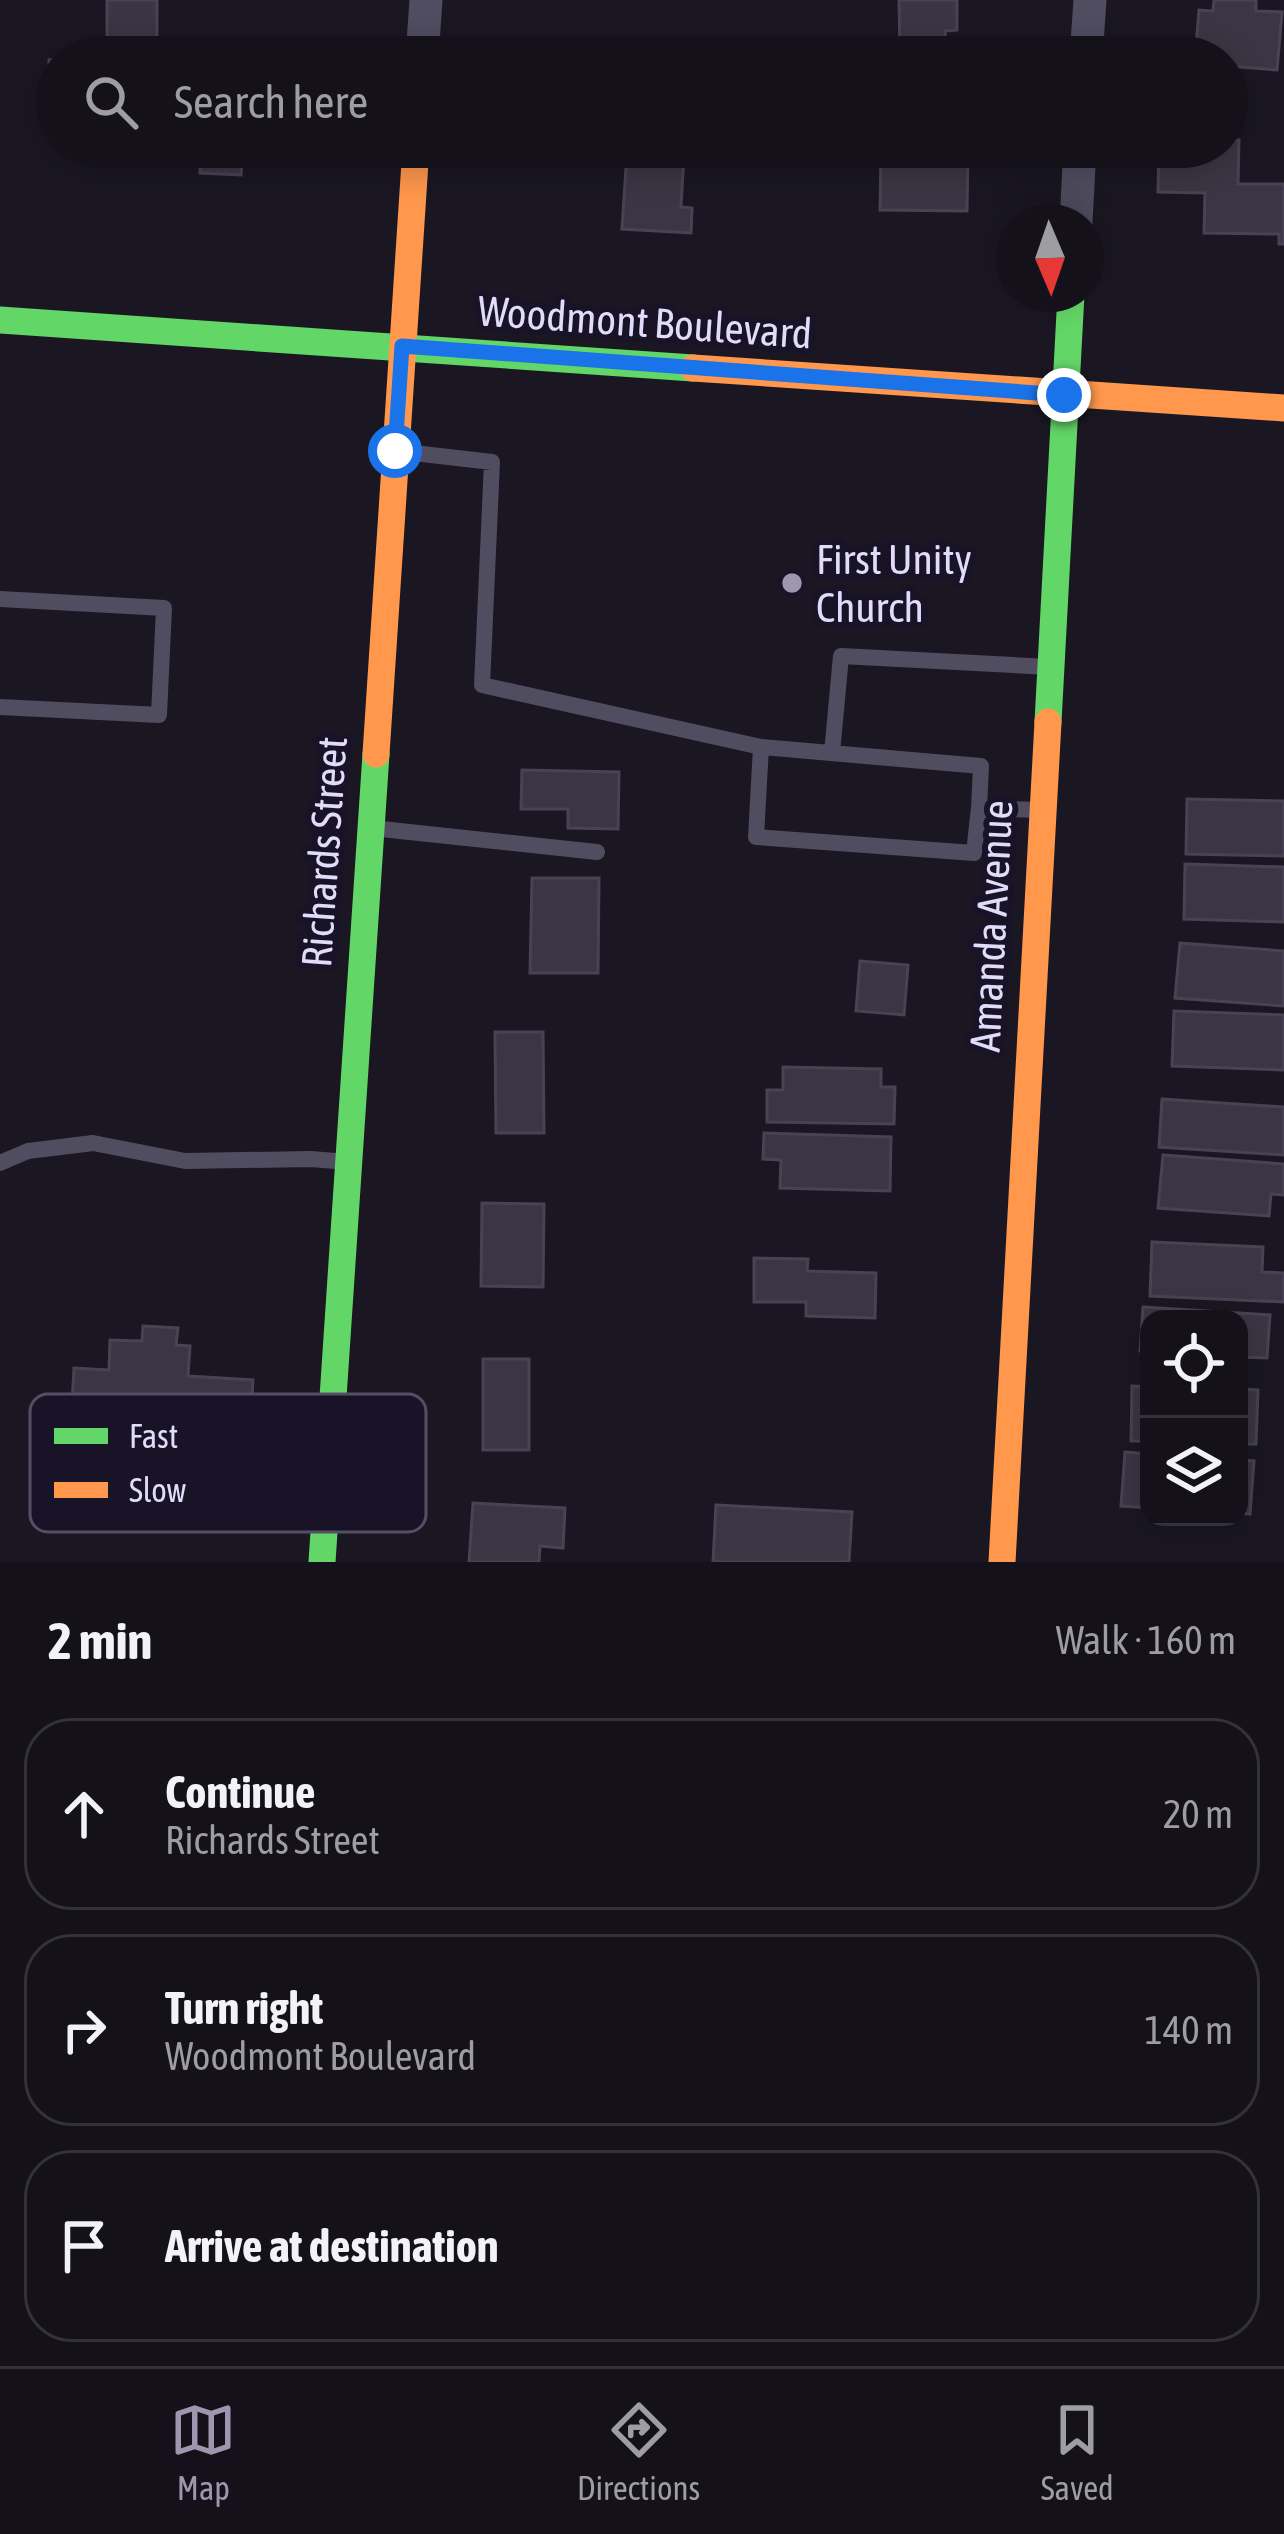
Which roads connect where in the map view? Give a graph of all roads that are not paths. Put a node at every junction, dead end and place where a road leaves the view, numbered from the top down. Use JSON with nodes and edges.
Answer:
{"nodes":[{"id":1,"x":426,"y":0,"type":"edge"},
{"id":2,"x":1090,"y":0,"type":"edge"},
{"id":3,"x":423,"y":36,"type":"edge"},
{"id":4,"x":1087,"y":36,"type":"edge"},
{"id":5,"x":415,"y":168,"type":"edge"},
{"id":6,"x":1079,"y":168,"type":"edge"},
{"id":7,"x":1077,"y":204,"type":"edge"},
{"id":8,"x":1070,"y":312,"type":"edge"},
{"id":9,"x":0,"y":320,"type":"edge"},
{"id":10,"x":402,"y":346,"type":"junction"},
{"id":11,"x":1064,"y":395,"type":"junction"},
{"id":12,"x":1284,"y":408,"type":"edge"},
{"id":13,"x":395,"y":451,"type":"junction"},
{"id":14,"x":0,"y":598,"type":"edge"},
{"id":15,"x":1050,"y":667,"type":"junction"},
{"id":16,"x":0,"y":707,"type":"edge"},
{"id":17,"x":761,"y":747,"type":"junction"},
{"id":18,"x":832,"y":753,"type":"junction"},
{"id":19,"x":979,"y":808,"type":"junction"},
{"id":20,"x":1042,"y":810,"type":"junction"},
{"id":21,"x":370,"y":828,"type":"junction"},
{"id":22,"x":597,"y":852,"type":"dead end"},
{"id":23,"x":349,"y":1162,"type":"junction"},
{"id":24,"x":0,"y":1163,"type":"edge"},
{"id":25,"x":333,"y":1394,"type":"edge"},
{"id":26,"x":324,"y":1532,"type":"edge"},
{"id":27,"x":322,"y":1562,"type":"edge"},
{"id":28,"x":1002,"y":1562,"type":"edge"}],
"edges":[{"from":1,"to":3,"type":"street"},
{"from":2,"to":4,"type":"street"},
{"from":5,"to":10,"type":"street","name":"Richards Street"},
{"from":6,"to":7,"type":"street"},
{"from":8,"to":11,"type":"street","name":"Amanda Avenue"},
{"from":9,"to":10,"type":"street","name":"Woodmont Boulevard"},
{"from":10,"to":11,"type":"street","name":"Woodmont Boulevard"},
{"from":10,"to":13,"type":"street","name":"Richards Street"},
{"from":11,"to":12,"type":"street","name":"Woodmont Boulevard"},
{"from":11,"to":15,"type":"street","name":"Amanda Avenue"},
{"from":13,"to":17,"type":"lane"},
{"from":13,"to":21,"type":"street","name":"Richards Street"},
{"from":14,"to":16,"type":"lane"},
{"from":15,"to":18,"type":"lane"},
{"from":15,"to":20,"type":"street","name":"Amanda Avenue"},
{"from":17,"to":18,"type":"lane"},
{"from":17,"to":19,"type":"lane"},
{"from":18,"to":19,"type":"lane"},
{"from":19,"to":20,"type":"lane"},
{"from":20,"to":28,"type":"street","name":"Amanda Avenue"},
{"from":21,"to":22,"type":"lane"},
{"from":21,"to":23,"type":"street","name":"Richards Street"},
{"from":23,"to":24,"type":"lane"},
{"from":23,"to":25,"type":"street","name":"Richards Street"},
{"from":26,"to":27,"type":"street","name":"Richards Street"}]}
